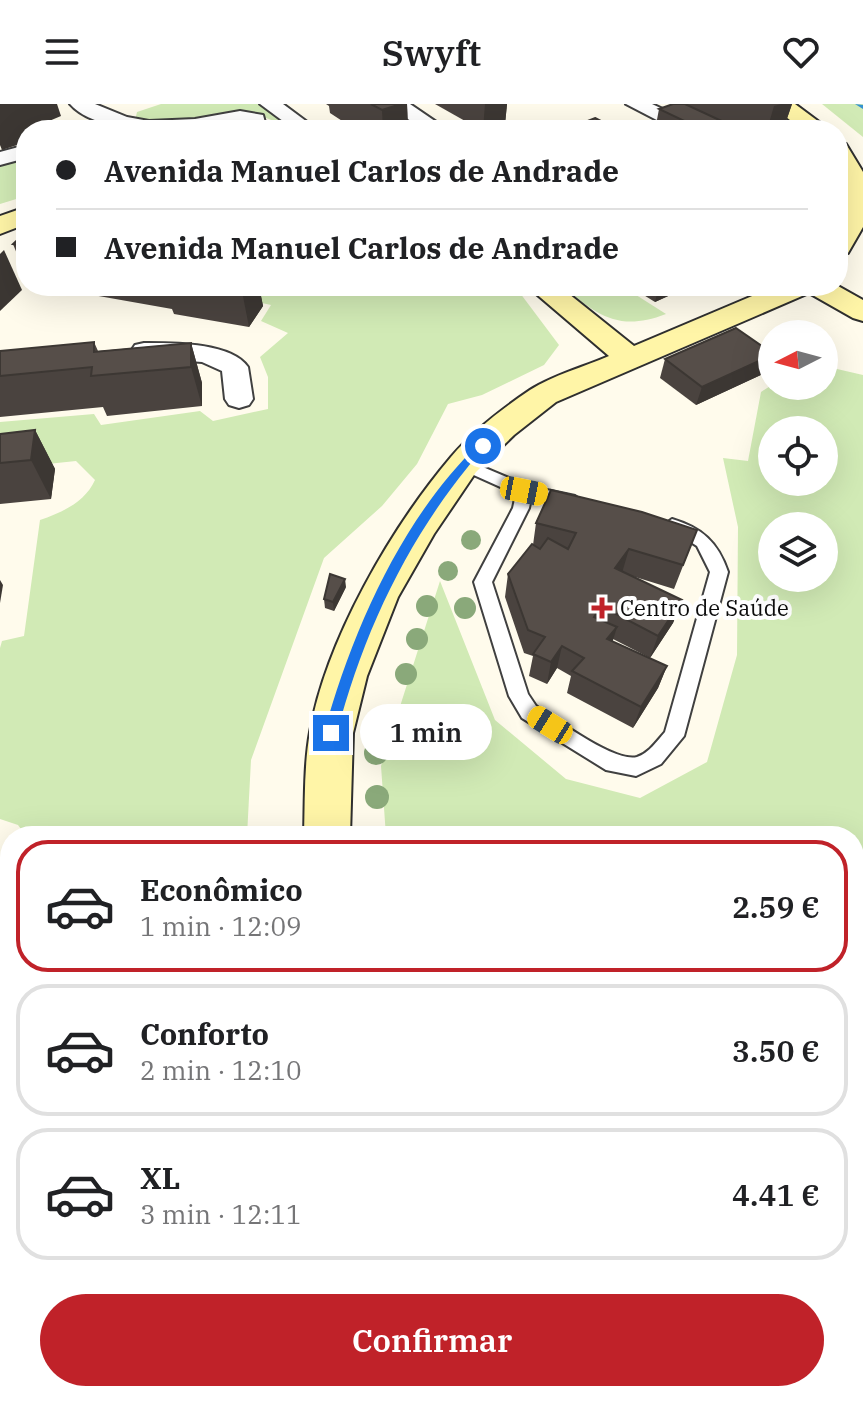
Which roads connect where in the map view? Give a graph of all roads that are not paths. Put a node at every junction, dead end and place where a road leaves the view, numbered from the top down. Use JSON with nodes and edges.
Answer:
{"nodes":[{"id":1,"x":80,"y":104,"type":"edge"},
{"id":2,"x":134,"y":104,"type":"edge"},
{"id":3,"x":270,"y":104,"type":"edge"},
{"id":4,"x":396,"y":104,"type":"edge"},
{"id":5,"x":636,"y":104,"type":"edge"},
{"id":6,"x":780,"y":104,"type":"edge"},
{"id":7,"x":99,"y":114,"type":"junction"},
{"id":8,"x":113,"y":120,"type":"edge"},
{"id":9,"x":211,"y":120,"type":"edge"},
{"id":10,"x":256,"y":120,"type":"edge"},
{"id":11,"x":293,"y":120,"type":"edge"},
{"id":12,"x":422,"y":120,"type":"edge"},
{"id":13,"x":670,"y":120,"type":"edge"},
{"id":14,"x":803,"y":120,"type":"edge"},
{"id":15,"x":848,"y":170,"type":"edge"},
{"id":16,"x":848,"y":228,"type":"edge"},
{"id":17,"x":553,"y":296,"type":"edge"},
{"id":18,"x":777,"y":296,"type":"edge"},
{"id":19,"x":835,"y":296,"type":"edge"},
{"id":20,"x":863,"y":312,"type":"edge"},
{"id":21,"x":114,"y":352,"type":"edge"},
{"id":22,"x":631,"y":359,"type":"junction"},
{"id":23,"x":239,"y":399,"type":"dead end"},
{"id":24,"x":464,"y":464,"type":"junction"},
{"id":25,"x":524,"y":491,"type":"junction"},
{"id":26,"x":594,"y":506,"type":"edge"},
{"id":27,"x":654,"y":521,"type":"edge"},
{"id":28,"x":330,"y":826,"type":"edge"}],
"edges":[{"from":1,"to":7,"type":"street"},
{"from":2,"to":7,"type":"street"},
{"from":3,"to":11,"type":"street"},
{"from":4,"to":12,"type":"street"},
{"from":5,"to":13,"type":"street"},
{"from":6,"to":14,"type":"street"},
{"from":7,"to":8,"type":"street"},
{"from":9,"to":10,"type":"street"},
{"from":15,"to":16,"type":"street"},
{"from":17,"to":22,"type":"street"},
{"from":18,"to":22,"type":"street"},
{"from":19,"to":20,"type":"street"},
{"from":21,"to":23,"type":"street"},
{"from":22,"to":24,"type":"street"},
{"from":24,"to":25,"type":"lane"},
{"from":24,"to":28,"type":"street"},
{"from":25,"to":26,"type":"lane"},
{"from":25,"to":27,"type":"lane"}]}
